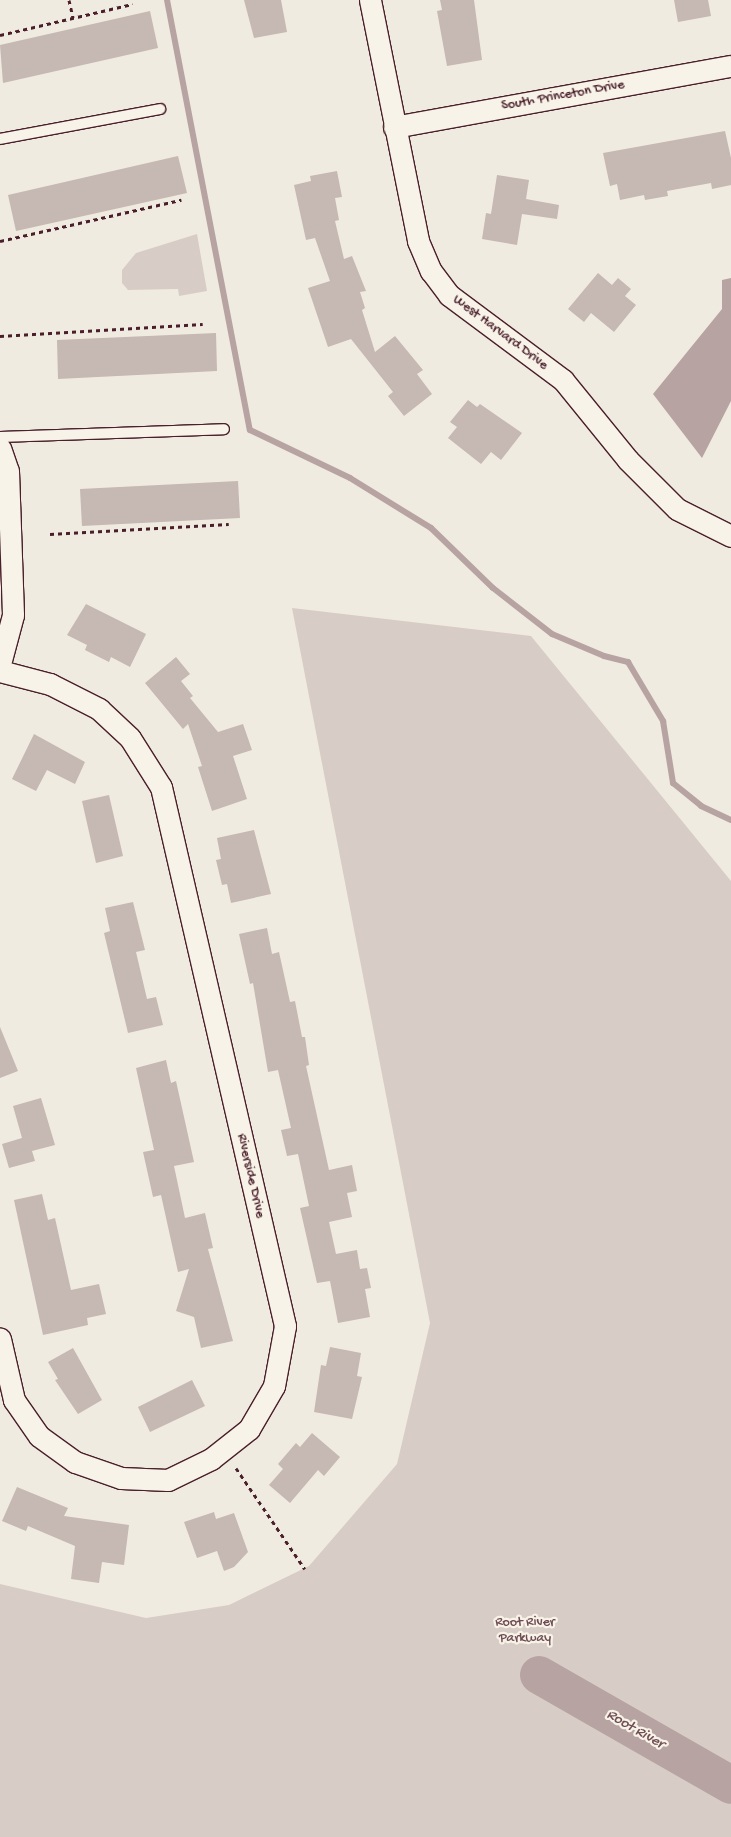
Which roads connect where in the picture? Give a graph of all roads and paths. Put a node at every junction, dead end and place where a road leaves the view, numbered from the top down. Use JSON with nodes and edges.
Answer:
{"nodes":[{"id":1,"x":69,"y":0,"type":"edge"},
{"id":2,"x":370,"y":0,"type":"edge"},
{"id":3,"x":132,"y":4,"type":"dead end"},
{"id":4,"x":73,"y":18,"type":"junction"},
{"id":5,"x":0,"y":35,"type":"edge"},
{"id":6,"x":731,"y":66,"type":"edge"},
{"id":7,"x":160,"y":109,"type":"dead end"},
{"id":8,"x":394,"y":127,"type":"junction"},
{"id":9,"x":0,"y":139,"type":"edge"},
{"id":10,"x":181,"y":200,"type":"dead end"},
{"id":11,"x":0,"y":241,"type":"edge"},
{"id":12,"x":203,"y":324,"type":"dead end"},
{"id":13,"x":0,"y":336,"type":"edge"},
{"id":14,"x":224,"y":429,"type":"dead end"},
{"id":15,"x":0,"y":437,"type":"edge"},
{"id":16,"x":0,"y":448,"type":"edge"},
{"id":17,"x":4,"y":472,"type":"edge"},
{"id":18,"x":229,"y":524,"type":"dead end"},
{"id":19,"x":50,"y":534,"type":"dead end"},
{"id":20,"x":731,"y":536,"type":"edge"},
{"id":21,"x":0,"y":664,"type":"edge"},
{"id":22,"x":0,"y":671,"type":"edge"},
{"id":23,"x":0,"y":1339,"type":"edge"},
{"id":24,"x":236,"y":1468,"type":"dead end"},
{"id":25,"x":305,"y":1569,"type":"dead end"}],
"edges":[{"from":1,"to":4,"type":"path"},
{"from":2,"to":8,"type":"street","name":"West Harvard Drive"},
{"from":3,"to":4,"type":"path"},
{"from":4,"to":5,"type":"path"},
{"from":6,"to":8,"type":"street","name":"South Princeton Drive"},
{"from":7,"to":9,"type":"lane"},
{"from":8,"to":20,"type":"street","name":"West Harvard Drive"},
{"from":10,"to":11,"type":"path"},
{"from":12,"to":13,"type":"path"},
{"from":14,"to":15,"type":"lane"},
{"from":16,"to":17,"type":"street"},
{"from":17,"to":21,"type":"street"},
{"from":18,"to":19,"type":"path"},
{"from":22,"to":23,"type":"street","name":"Riverside Drive"},
{"from":24,"to":25,"type":"path"}]}
